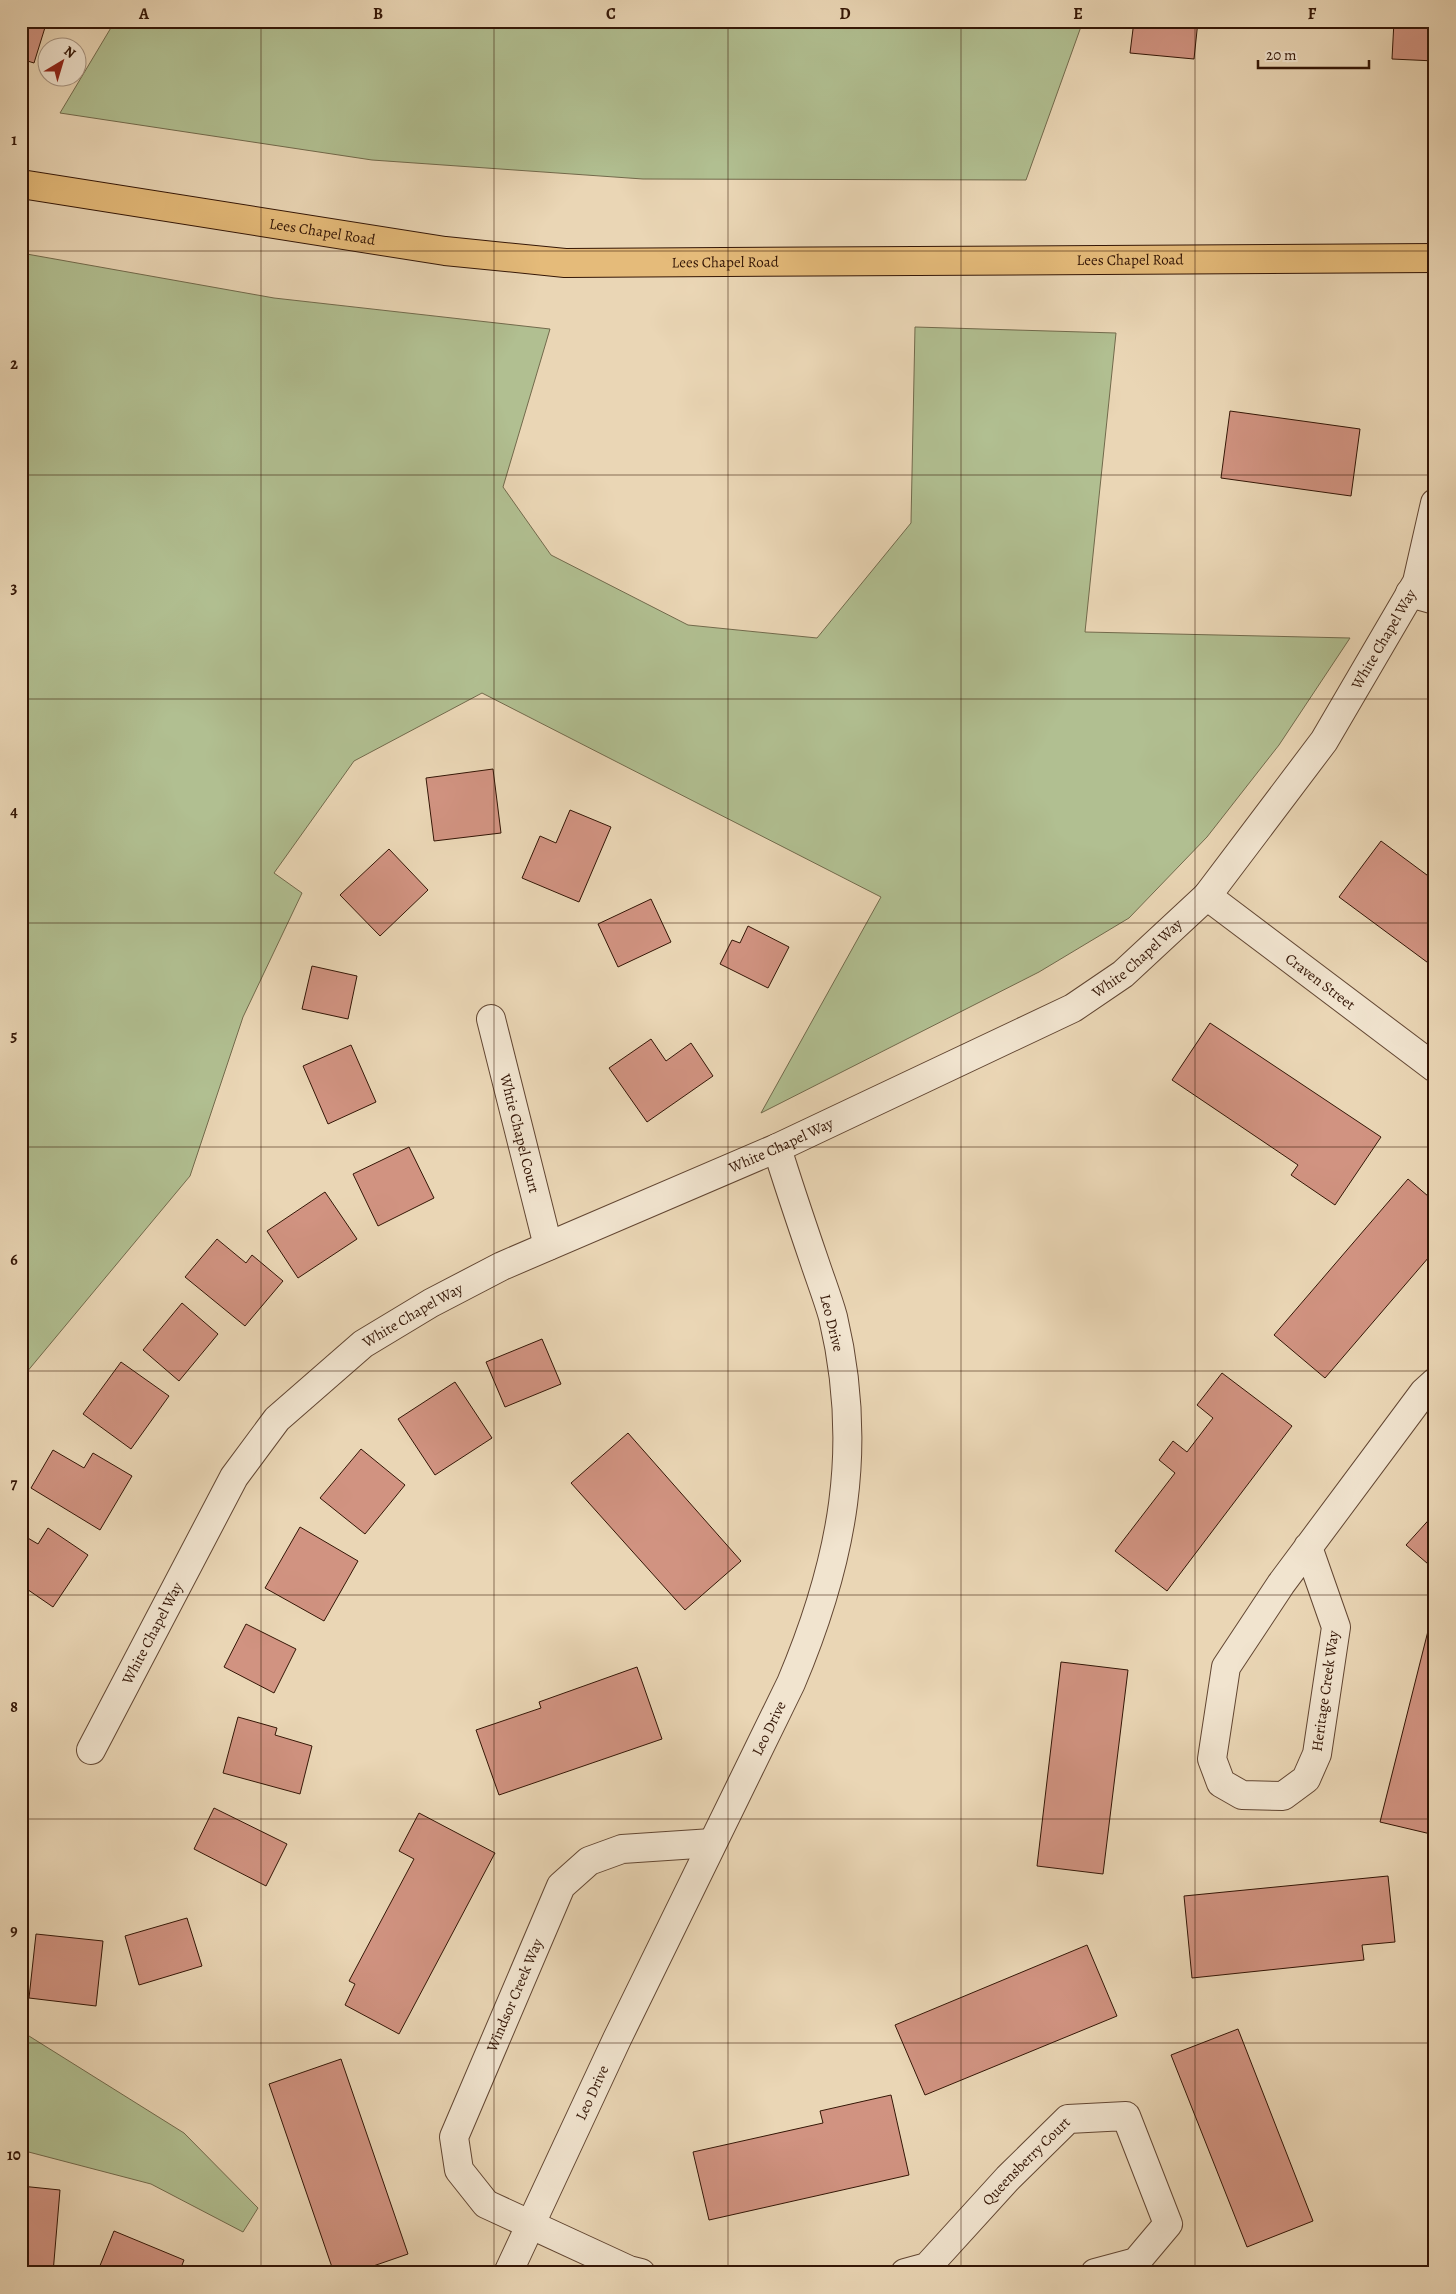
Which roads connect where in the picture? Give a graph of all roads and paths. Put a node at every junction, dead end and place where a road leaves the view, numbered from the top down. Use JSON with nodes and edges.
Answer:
{"nodes":[{"id":1,"x":21,"y":184,"type":"edge"},
{"id":2,"x":1435,"y":258,"type":"edge"},
{"id":3,"x":1435,"y":503,"type":"edge"},
{"id":4,"x":1423,"y":597,"type":"edge"},
{"id":5,"x":1207,"y":896,"type":"junction"},
{"id":6,"x":491,"y":1019,"type":"dead end"},
{"id":7,"x":1435,"y":1068,"type":"edge"},
{"id":8,"x":777,"y":1148,"type":"junction"},
{"id":9,"x":548,"y":1246,"type":"junction"},
{"id":10,"x":1435,"y":1382,"type":"edge"},
{"id":11,"x":1308,"y":1547,"type":"junction"},
{"id":12,"x":91,"y":1750,"type":"dead end"},
{"id":13,"x":712,"y":1843,"type":"junction"},
{"id":14,"x":530,"y":2224,"type":"junction"},
{"id":15,"x":925,"y":2271,"type":"edge"},
{"id":16,"x":508,"y":2273,"type":"edge"},
{"id":17,"x":640,"y":2273,"type":"edge"},
{"id":18,"x":1095,"y":2273,"type":"edge"}],
"edges":[{"from":1,"to":2,"type":"main road","name":"Lees Chapel Road"},
{"from":3,"to":4,"type":"street","name":"White Chapel Way"},
{"from":4,"to":5,"type":"street","name":"White Chapel Way"},
{"from":5,"to":7,"type":"street","name":"Craven Street"},
{"from":5,"to":8,"type":"street","name":"White Chapel Way"},
{"from":6,"to":9,"type":"street","name":"Whtie Chapel Court"},
{"from":8,"to":9,"type":"street","name":"White Chapel Way"},
{"from":8,"to":13,"type":"street","name":"Leo Drive"},
{"from":9,"to":12,"type":"street","name":"White Chapel Way"},
{"from":10,"to":11,"type":"street","name":"Heritage Creek Way"},
{"from":11,"to":11,"type":"street","name":"Heritage Creek Way"},
{"from":13,"to":14,"type":"street","name":"Leo Drive"},
{"from":13,"to":14,"type":"street","name":"Windsor Creek Way"},
{"from":14,"to":16,"type":"street","name":"Leo Drive"},
{"from":14,"to":17,"type":"street"},
{"from":15,"to":18,"type":"street","name":"Queensberry Court"}]}
